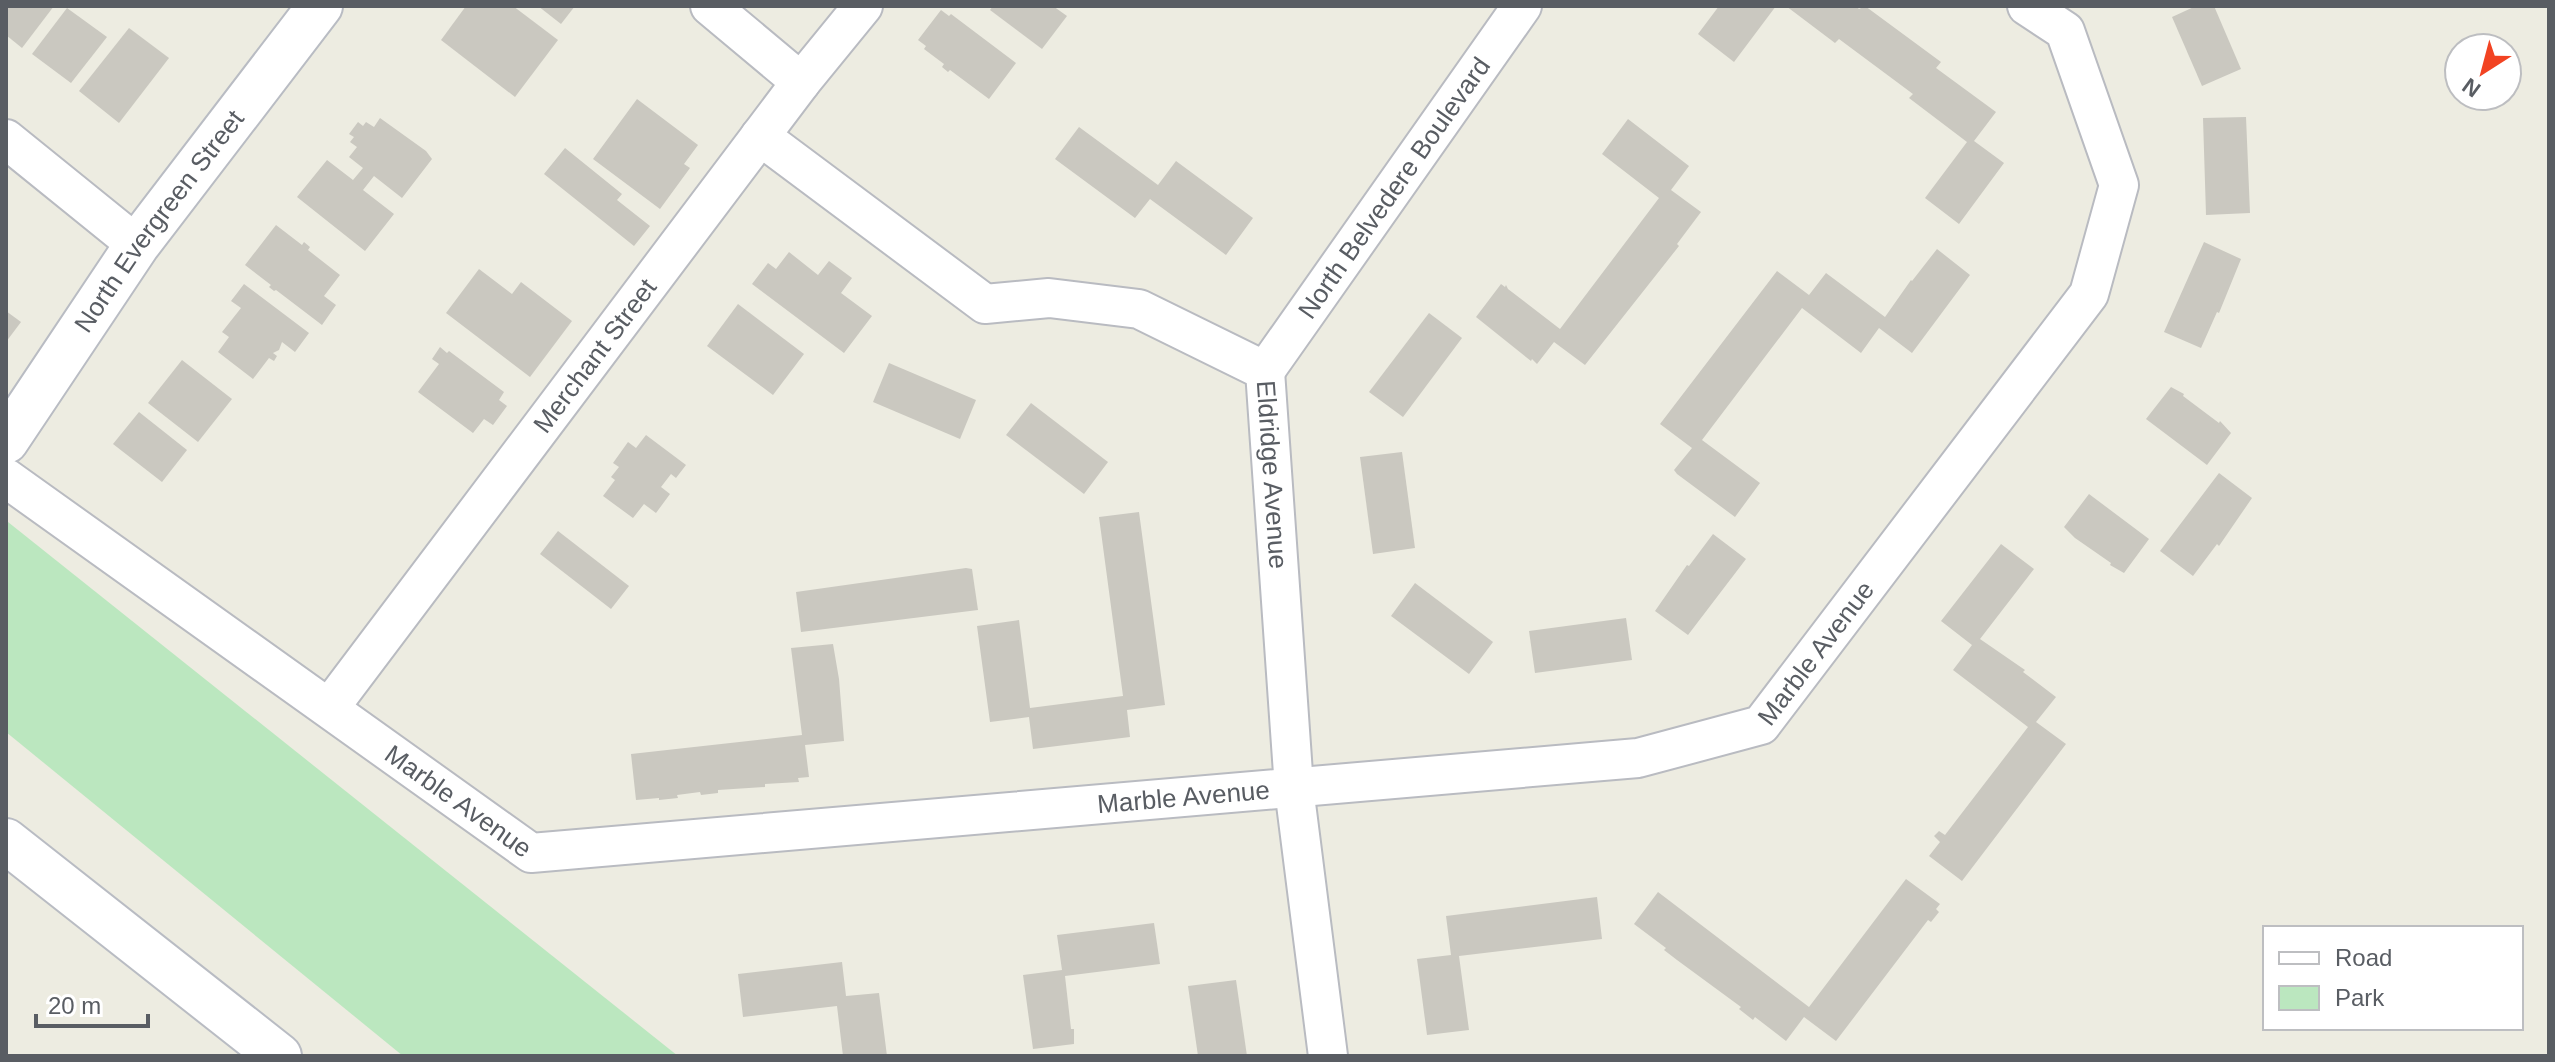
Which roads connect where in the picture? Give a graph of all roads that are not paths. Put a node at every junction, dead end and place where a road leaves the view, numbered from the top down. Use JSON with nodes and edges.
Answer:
{"nodes":[{"id":1,"x":320,"y":6,"type":"edge"},
{"id":2,"x":710,"y":6,"type":"edge"},
{"id":3,"x":863,"y":6,"type":"edge"},
{"id":4,"x":1522,"y":6,"type":"edge"},
{"id":5,"x":2027,"y":6,"type":"edge"},
{"id":6,"x":801,"y":82,"type":"junction"},
{"id":7,"x":760,"y":136,"type":"junction"},
{"id":8,"x":6,"y":139,"type":"edge"},
{"id":9,"x":137,"y":245,"type":"junction"},
{"id":10,"x":1265,"y":371,"type":"junction"},
{"id":11,"x":6,"y":441,"type":"edge"},
{"id":12,"x":6,"y":478,"type":"edge"},
{"id":13,"x":330,"y":707,"type":"junction"},
{"id":14,"x":1294,"y":788,"type":"junction"},
{"id":15,"x":6,"y":841,"type":"edge"},
{"id":16,"x":279,"y":1056,"type":"edge"},
{"id":17,"x":1328,"y":1056,"type":"edge"}],
"edges":[{"from":1,"to":9,"type":"street","name":"North Evergreen Street"},
{"from":2,"to":6,"type":"street"},
{"from":3,"to":6,"type":"street","name":"Merchant Street"},
{"from":4,"to":10,"type":"street","name":"North Belvedere Boulevard"},
{"from":5,"to":14,"type":"street","name":"Marble Avenue"},
{"from":6,"to":7,"type":"street","name":"Merchant Street"},
{"from":7,"to":10,"type":"street","name":"Eldridge Avenue"},
{"from":7,"to":13,"type":"street","name":"Merchant Street"},
{"from":8,"to":9,"type":"street"},
{"from":9,"to":11,"type":"street","name":"North Evergreen Street"},
{"from":10,"to":14,"type":"street","name":"Eldridge Avenue"},
{"from":12,"to":13,"type":"street","name":"Marble Avenue"},
{"from":13,"to":14,"type":"street","name":"Marble Avenue"},
{"from":14,"to":17,"type":"street","name":"Eldridge Avenue"},
{"from":15,"to":16,"type":"street"}]}
